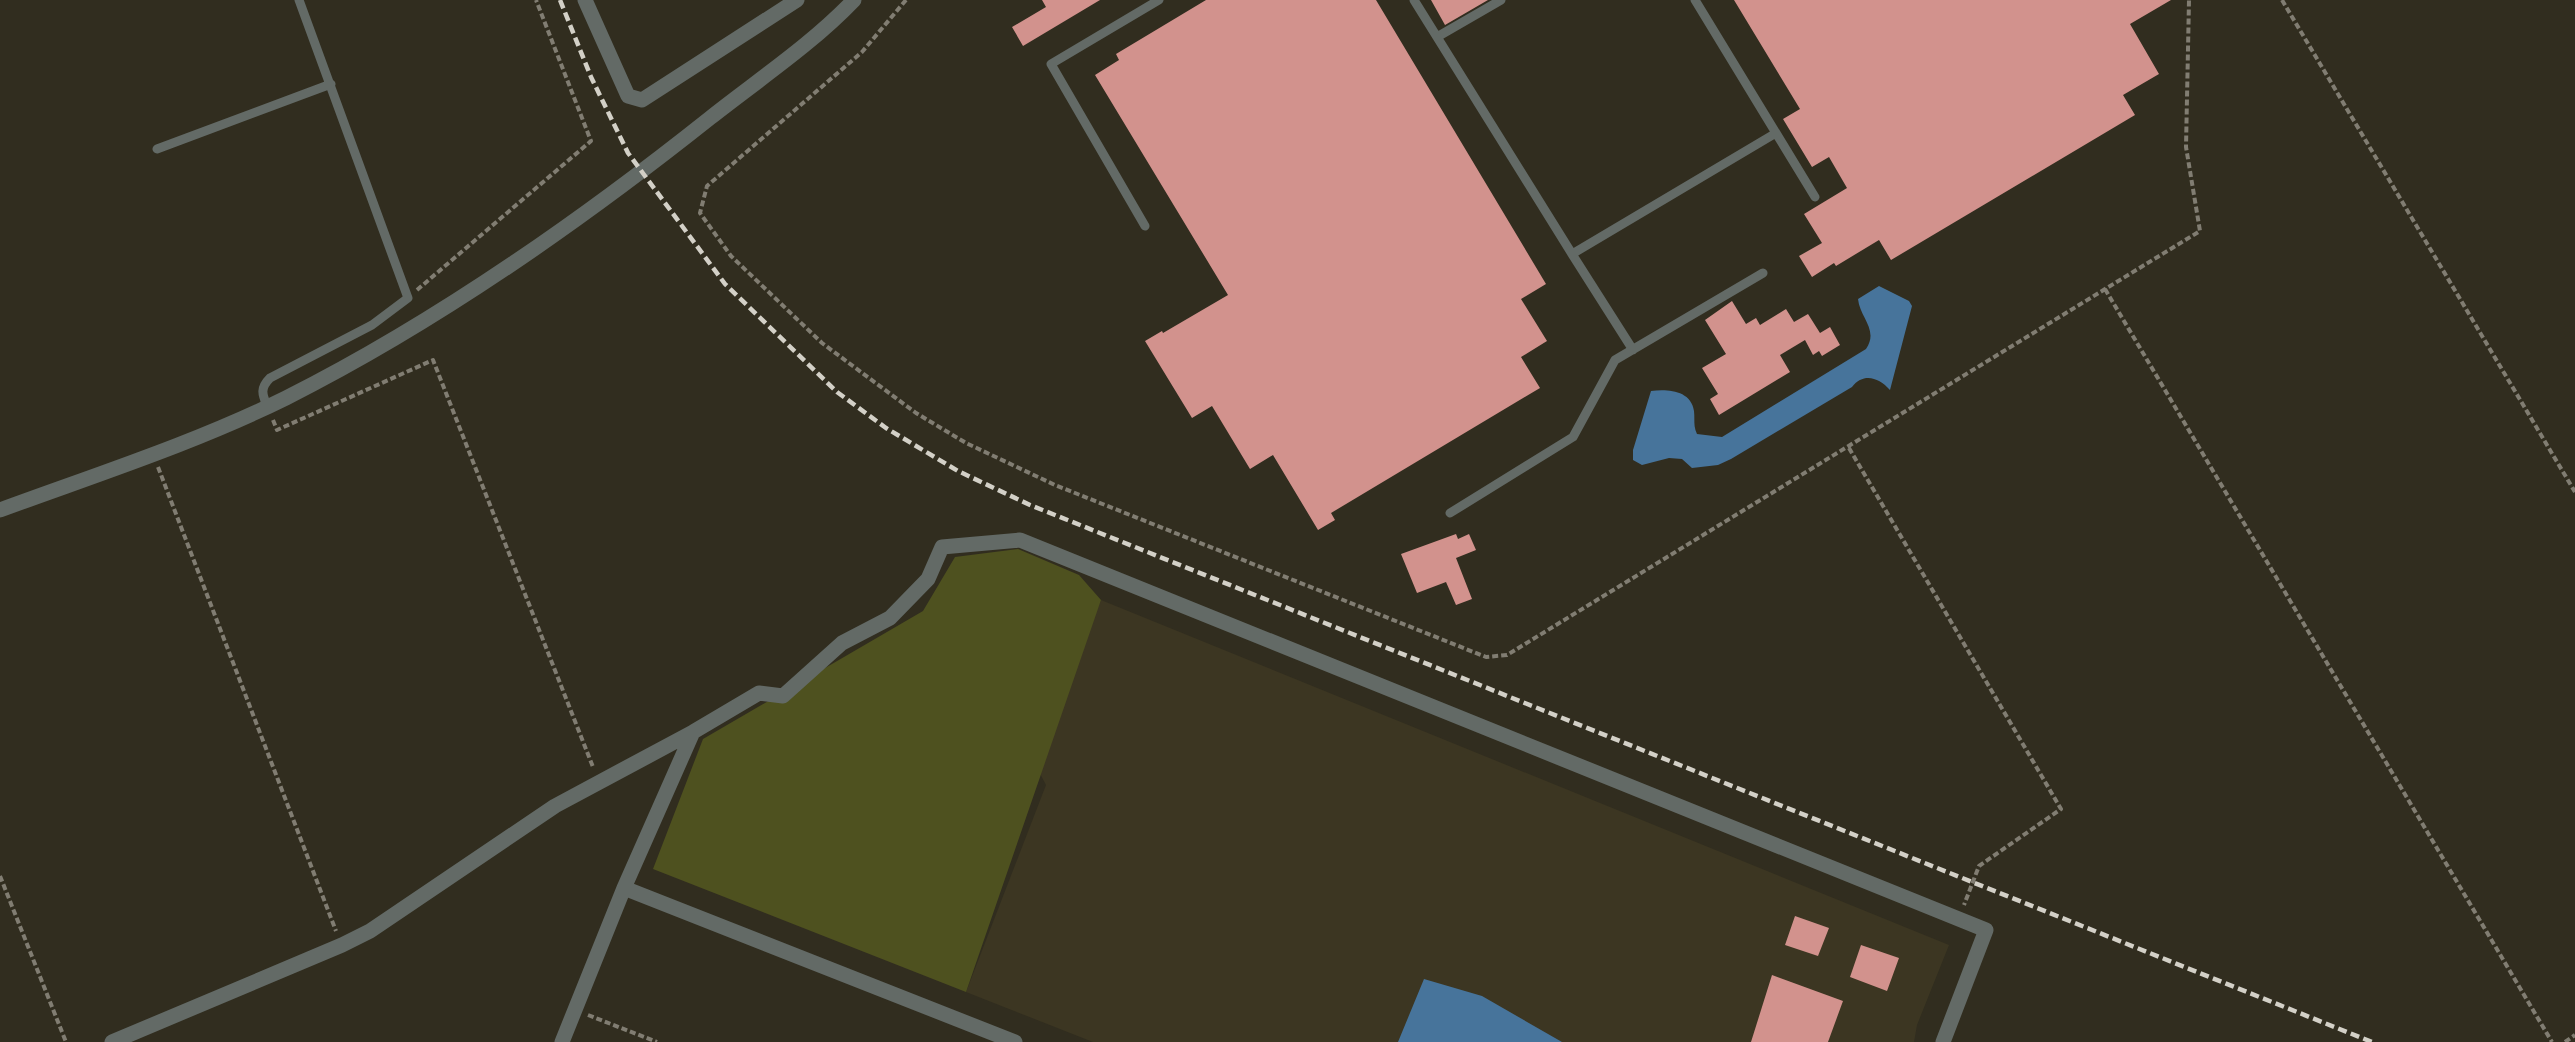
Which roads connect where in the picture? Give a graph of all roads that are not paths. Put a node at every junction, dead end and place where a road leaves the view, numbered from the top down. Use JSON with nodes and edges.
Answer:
{"nodes":[{"id":1,"x":299,"y":0,"type":"edge"},
{"id":2,"x":585,"y":0,"type":"edge"},
{"id":3,"x":797,"y":0,"type":"edge"},
{"id":4,"x":854,"y":0,"type":"edge"},
{"id":5,"x":1159,"y":0,"type":"edge"},
{"id":6,"x":1414,"y":0,"type":"edge"},
{"id":7,"x":1501,"y":0,"type":"edge"},
{"id":8,"x":1695,"y":0,"type":"edge"},
{"id":9,"x":1437,"y":37,"type":"junction"},
{"id":10,"x":331,"y":84,"type":"junction"},
{"id":11,"x":1776,"y":133,"type":"junction"},
{"id":12,"x":157,"y":149,"type":"dead end"},
{"id":13,"x":1815,"y":197,"type":"dead end"},
{"id":14,"x":1145,"y":226,"type":"dead end"},
{"id":15,"x":1572,"y":254,"type":"junction"},
{"id":16,"x":1763,"y":273,"type":"dead end"},
{"id":17,"x":1634,"y":350,"type":"junction"},
{"id":18,"x":267,"y":406,"type":"junction"},
{"id":19,"x":0,"y":510,"type":"edge"},
{"id":20,"x":1450,"y":513,"type":"dead end"},
{"id":21,"x":693,"y":732,"type":"junction"},
{"id":22,"x":624,"y":888,"type":"junction"},
{"id":23,"x":112,"y":1042,"type":"edge"},
{"id":24,"x":562,"y":1042,"type":"edge"},
{"id":25,"x":1015,"y":1042,"type":"edge"},
{"id":26,"x":1943,"y":1042,"type":"edge"}],
"edges":[{"from":1,"to":10,"type":"lane"},
{"from":2,"to":3,"type":"street"},
{"from":4,"to":18,"type":"street"},
{"from":5,"to":14,"type":"lane"},
{"from":6,"to":9,"type":"lane"},
{"from":7,"to":9,"type":"lane"},
{"from":8,"to":11,"type":"lane"},
{"from":9,"to":15,"type":"lane"},
{"from":10,"to":12,"type":"lane"},
{"from":10,"to":18,"type":"lane"},
{"from":11,"to":13,"type":"lane"},
{"from":11,"to":15,"type":"lane"},
{"from":15,"to":17,"type":"lane"},
{"from":16,"to":17,"type":"lane"},
{"from":17,"to":20,"type":"lane"},
{"from":18,"to":19,"type":"street"},
{"from":21,"to":22,"type":"street"},
{"from":21,"to":23,"type":"street"},
{"from":21,"to":26,"type":"street"},
{"from":22,"to":24,"type":"street"},
{"from":22,"to":25,"type":"street"}]}
